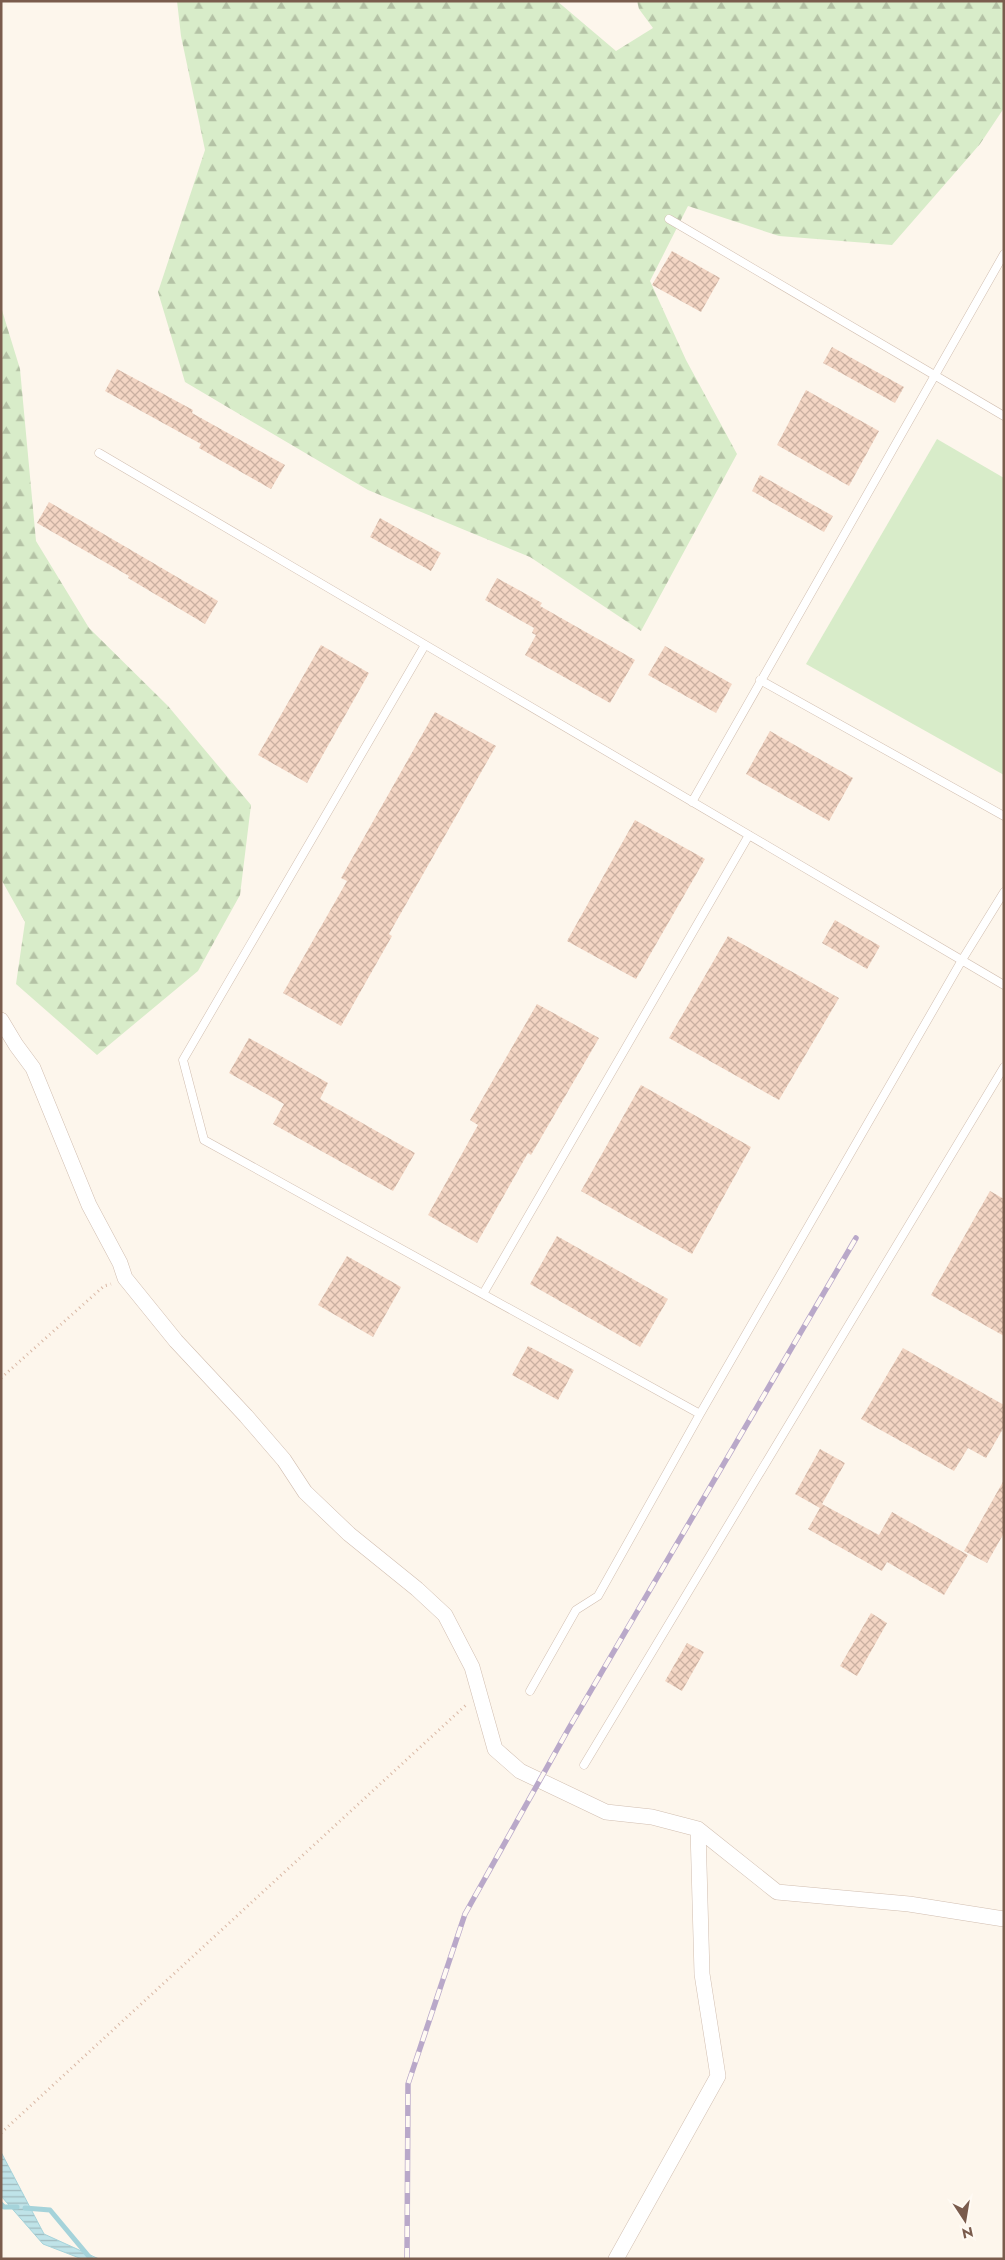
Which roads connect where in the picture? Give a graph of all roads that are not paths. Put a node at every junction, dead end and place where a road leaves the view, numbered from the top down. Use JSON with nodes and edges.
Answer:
{"nodes":[{"id":1,"x":669,"y":220,"type":"dead end"},
{"id":2,"x":1004,"y":254,"type":"edge"},
{"id":3,"x":934,"y":376,"type":"junction"},
{"id":4,"x":1004,"y":416,"type":"edge"},
{"id":5,"x":99,"y":453,"type":"dead end"},
{"id":6,"x":425,"y":645,"type":"junction"},
{"id":7,"x":760,"y":680,"type":"junction"},
{"id":8,"x":692,"y":802,"type":"junction"},
{"id":9,"x":1004,"y":816,"type":"edge"},
{"id":10,"x":749,"y":835,"type":"junction"},
{"id":11,"x":1004,"y":892,"type":"edge"},
{"id":12,"x":962,"y":960,"type":"junction"},
{"id":13,"x":1004,"y":985,"type":"edge"},
{"id":14,"x":1,"y":1020,"type":"edge"},
{"id":15,"x":1004,"y":1067,"type":"edge"},
{"id":16,"x":483,"y":1294,"type":"junction"},
{"id":17,"x":700,"y":1414,"type":"junction"},
{"id":18,"x":530,"y":1691,"type":"dead end"},
{"id":19,"x":584,"y":1765,"type":"dead end"},
{"id":20,"x":698,"y":1829,"type":"junction"},
{"id":21,"x":1004,"y":1919,"type":"edge"},
{"id":22,"x":616,"y":2259,"type":"edge"}],
"edges":[{"from":1,"to":3,"type":"lane"},
{"from":2,"to":3,"type":"lane"},
{"from":3,"to":4,"type":"lane"},
{"from":3,"to":7,"type":"lane"},
{"from":5,"to":6,"type":"lane"},
{"from":6,"to":8,"type":"lane"},
{"from":6,"to":16,"type":"lane"},
{"from":7,"to":8,"type":"lane"},
{"from":7,"to":9,"type":"lane"},
{"from":8,"to":10,"type":"lane"},
{"from":10,"to":12,"type":"lane"},
{"from":10,"to":16,"type":"lane"},
{"from":11,"to":12,"type":"lane"},
{"from":12,"to":13,"type":"lane"},
{"from":12,"to":17,"type":"lane"},
{"from":14,"to":20,"type":"street"},
{"from":15,"to":19,"type":"lane"},
{"from":16,"to":17,"type":"lane"},
{"from":17,"to":18,"type":"lane"},
{"from":20,"to":21,"type":"street"},
{"from":20,"to":22,"type":"street"}]}
